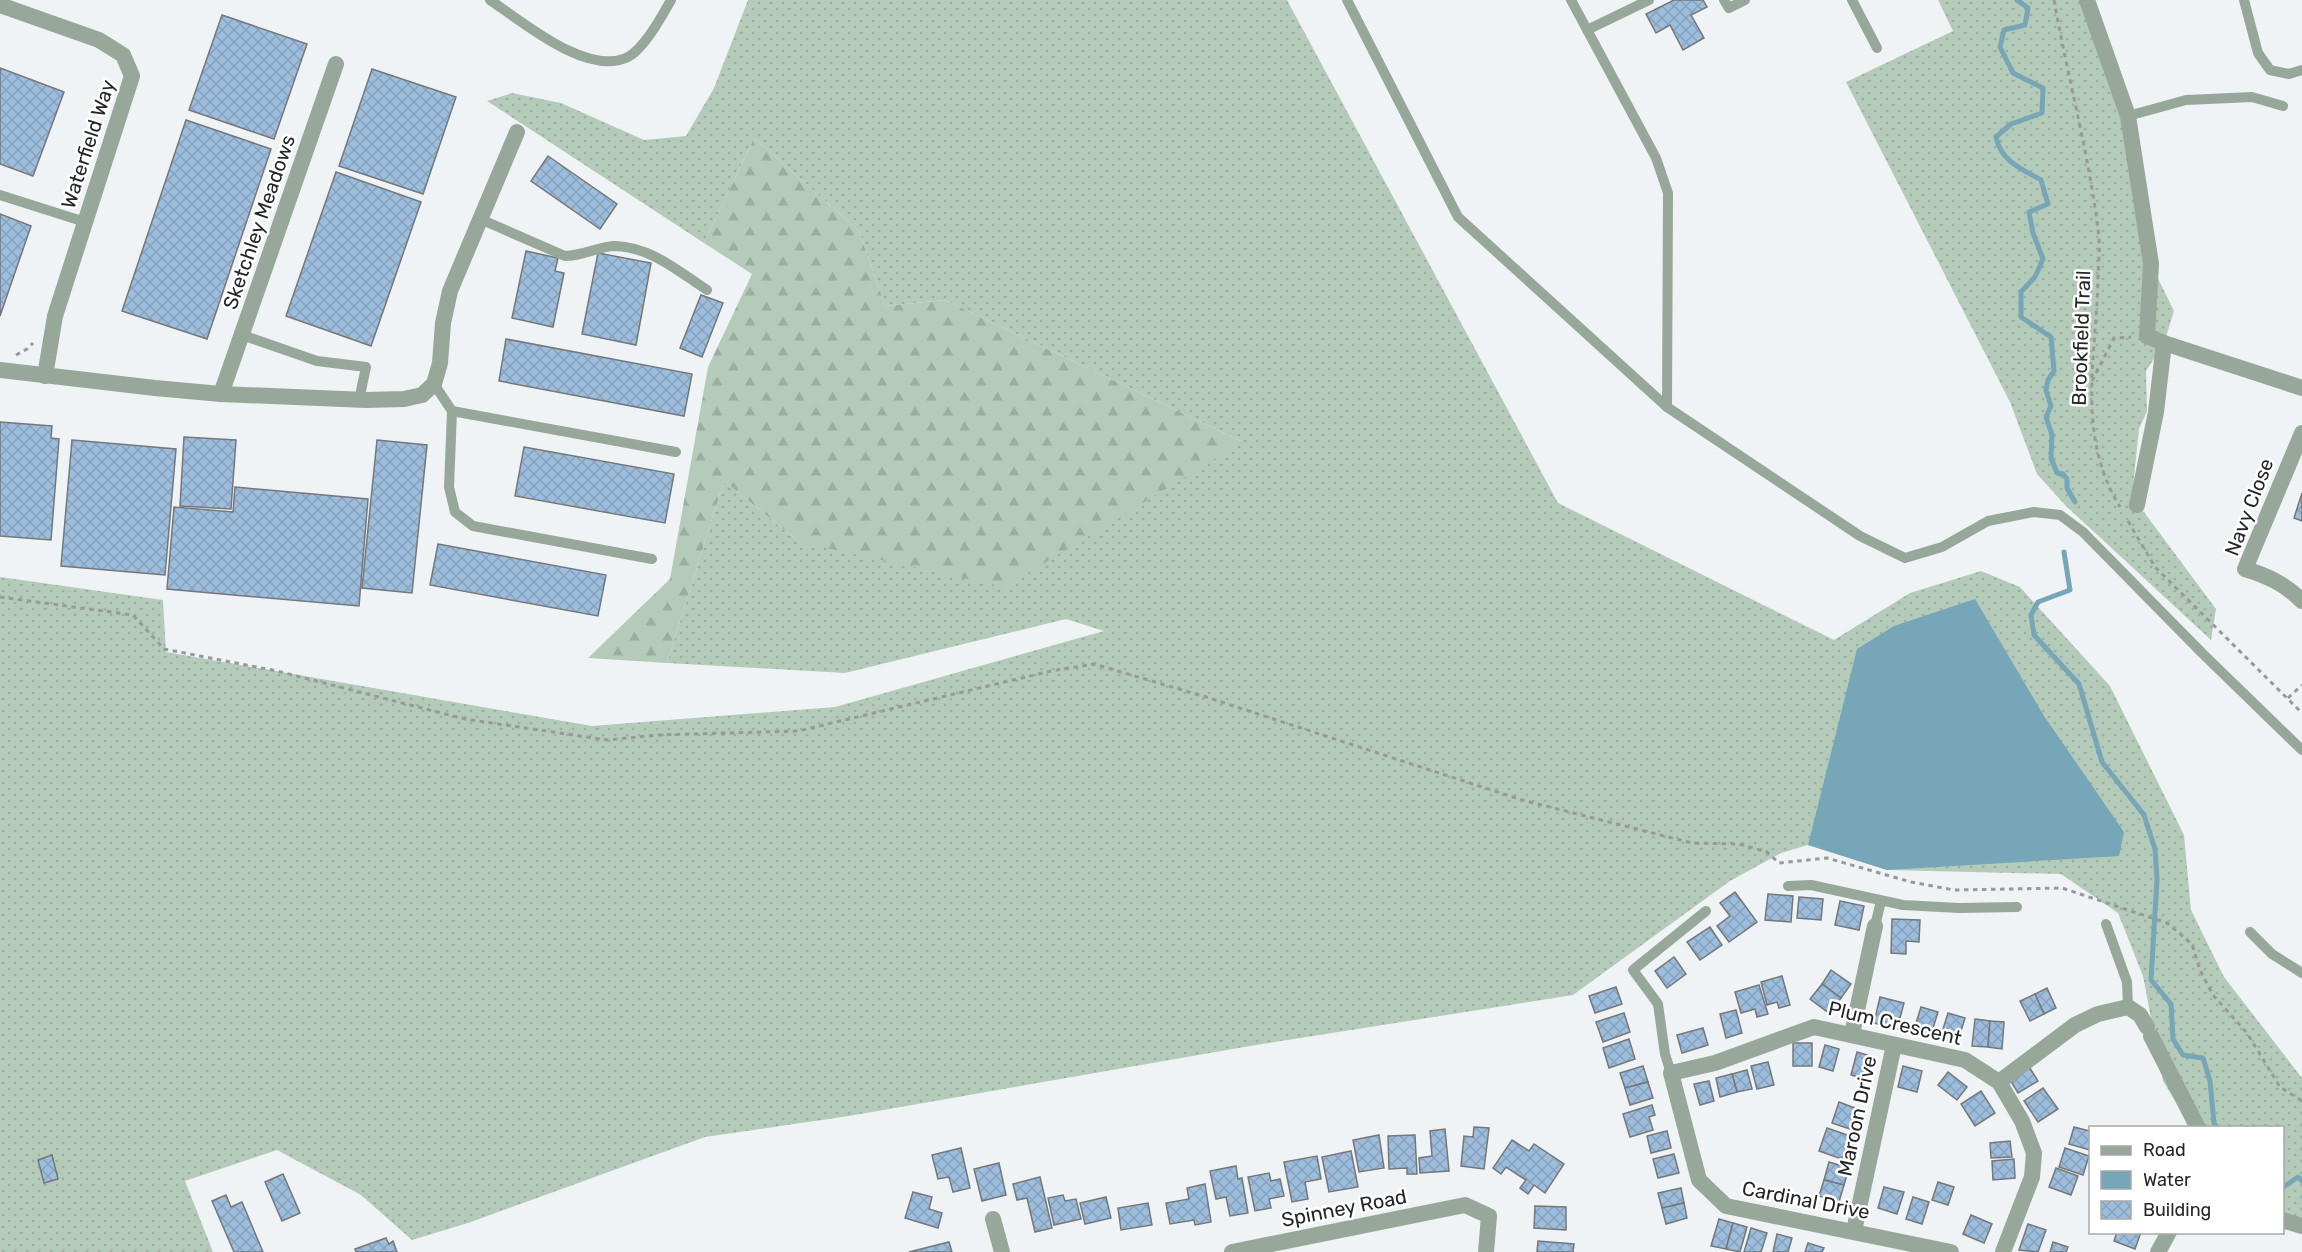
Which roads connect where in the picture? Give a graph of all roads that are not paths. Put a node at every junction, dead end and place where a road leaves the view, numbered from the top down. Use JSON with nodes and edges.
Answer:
{"nodes":[{"id":1,"x":490,"y":0,"type":"edge"},
{"id":2,"x":671,"y":0,"type":"edge"},
{"id":3,"x":1347,"y":0,"type":"edge"},
{"id":4,"x":1570,"y":0,"type":"edge"},
{"id":5,"x":1649,"y":0,"type":"edge"},
{"id":6,"x":1724,"y":0,"type":"edge"},
{"id":7,"x":1745,"y":0,"type":"edge"},
{"id":8,"x":1852,"y":0,"type":"edge"},
{"id":9,"x":2087,"y":0,"type":"edge"},
{"id":10,"x":2244,"y":0,"type":"edge"},
{"id":11,"x":0,"y":5,"type":"edge"},
{"id":12,"x":1587,"y":30,"type":"junction"},
{"id":13,"x":1877,"y":48,"type":"dead end"},
{"id":14,"x":336,"y":64,"type":"dead end"},
{"id":15,"x":2302,"y":70,"type":"edge"},
{"id":16,"x":2283,"y":106,"type":"dead end"},
{"id":17,"x":2128,"y":116,"type":"junction"},
{"id":18,"x":517,"y":132,"type":"dead end"},
{"id":19,"x":0,"y":195,"type":"edge"},
{"id":20,"x":480,"y":219,"type":"junction"},
{"id":21,"x":85,"y":222,"type":"junction"},
{"id":22,"x":706,"y":290,"type":"dead end"},
{"id":23,"x":242,"y":335,"type":"junction"},
{"id":24,"x":2164,"y":344,"type":"junction"},
{"id":25,"x":0,"y":370,"type":"edge"},
{"id":26,"x":45,"y":376,"type":"junction"},
{"id":27,"x":434,"y":384,"type":"junction"},
{"id":28,"x":2302,"y":388,"type":"edge"},
{"id":29,"x":221,"y":394,"type":"junction"},
{"id":30,"x":359,"y":400,"type":"junction"},
{"id":31,"x":1667,"y":407,"type":"junction"},
{"id":32,"x":452,"y":411,"type":"junction"},
{"id":33,"x":2302,"y":433,"type":"edge"},
{"id":34,"x":676,"y":452,"type":"dead end"},
{"id":35,"x":2130,"y":508,"type":"road end"},
{"id":36,"x":652,"y":559,"type":"dead end"},
{"id":37,"x":2302,"y":601,"type":"edge"},
{"id":38,"x":2302,"y":750,"type":"edge"},
{"id":39,"x":1788,"y":886,"type":"dead end"},
{"id":40,"x":1881,"y":901,"type":"junction"},
{"id":41,"x":2017,"y":907,"type":"dead end"},
{"id":42,"x":1706,"y":911,"type":"dead end"},
{"id":43,"x":2106,"y":924,"type":"dead end"},
{"id":44,"x":1875,"y":927,"type":"joint"},
{"id":45,"x":2250,"y":932,"type":"dead end"},
{"id":46,"x":2302,"y":973,"type":"edge"},
{"id":47,"x":2128,"y":1007,"type":"junction"},
{"id":48,"x":1852,"y":1034,"type":"junction"},
{"id":49,"x":1894,"y":1045,"type":"junction"},
{"id":50,"x":1671,"y":1073,"type":"junction"},
{"id":51,"x":1999,"y":1082,"type":"junction"},
{"id":52,"x":2197,"y":1126,"type":"edge"},
{"id":53,"x":993,"y":1219,"type":"dead end"},
{"id":54,"x":2284,"y":1220,"type":"edge"},
{"id":55,"x":2302,"y":1226,"type":"edge"},
{"id":56,"x":1854,"y":1231,"type":"junction"},
{"id":57,"x":2168,"y":1234,"type":"edge"},
{"id":58,"x":1002,"y":1252,"type":"edge"},
{"id":59,"x":1232,"y":1252,"type":"edge"},
{"id":60,"x":1486,"y":1252,"type":"edge"},
{"id":61,"x":1951,"y":1252,"type":"edge"},
{"id":62,"x":2003,"y":1252,"type":"edge"},
{"id":63,"x":2158,"y":1252,"type":"edge"}],
"edges":[{"from":1,"to":2,"type":"lane"},
{"from":3,"to":31,"type":"lane"},
{"from":4,"to":12,"type":"lane"},
{"from":5,"to":12,"type":"lane"},
{"from":6,"to":7,"type":"lane"},
{"from":8,"to":13,"type":"lane"},
{"from":9,"to":17,"type":"street"},
{"from":10,"to":15,"type":"lane"},
{"from":11,"to":21,"type":"street","name":"Waterfield Way"},
{"from":12,"to":31,"type":"lane"},
{"from":14,"to":23,"type":"street","name":"Sketchley Meadows"},
{"from":16,"to":17,"type":"lane"},
{"from":17,"to":24,"type":"street"},
{"from":18,"to":20,"type":"street"},
{"from":19,"to":21,"type":"lane"},
{"from":20,"to":22,"type":"lane"},
{"from":20,"to":27,"type":"street"},
{"from":21,"to":26,"type":"street","name":"Waterfield Way"},
{"from":23,"to":29,"type":"street","name":"Sketchley Meadows"},
{"from":23,"to":30,"type":"lane"},
{"from":24,"to":28,"type":"street"},
{"from":24,"to":35,"type":"street"},
{"from":25,"to":26,"type":"street"},
{"from":26,"to":29,"type":"street"},
{"from":27,"to":30,"type":"street"},
{"from":27,"to":32,"type":"lane"},
{"from":29,"to":30,"type":"street"},
{"from":31,"to":38,"type":"lane"},
{"from":32,"to":34,"type":"lane"},
{"from":32,"to":36,"type":"lane"},
{"from":33,"to":37,"type":"street","name":"Navy Close"},
{"from":39,"to":40,"type":"lane"},
{"from":40,"to":41,"type":"lane"},
{"from":40,"to":44,"type":"lane"},
{"from":42,"to":50,"type":"lane"},
{"from":43,"to":47,"type":"lane"},
{"from":44,"to":48,"type":"street"},
{"from":45,"to":46,"type":"lane"},
{"from":47,"to":51,"type":"street"},
{"from":47,"to":52,"type":"street"},
{"from":48,"to":49,"type":"street","name":"Plum Crescent"},
{"from":48,"to":50,"type":"street","name":"Plum Crescent"},
{"from":49,"to":51,"type":"street","name":"Plum Crescent"},
{"from":49,"to":56,"type":"street","name":"Maroon Drive"},
{"from":50,"to":56,"type":"street","name":"Cardinal Drive"},
{"from":51,"to":62,"type":"street","name":"Plum Crescent"},
{"from":53,"to":58,"type":"street"},
{"from":54,"to":55,"type":"street"},
{"from":56,"to":61,"type":"street","name":"Cardinal Drive"},
{"from":57,"to":63,"type":"street"},
{"from":59,"to":60,"type":"street","name":"Spinney Road"}]}
